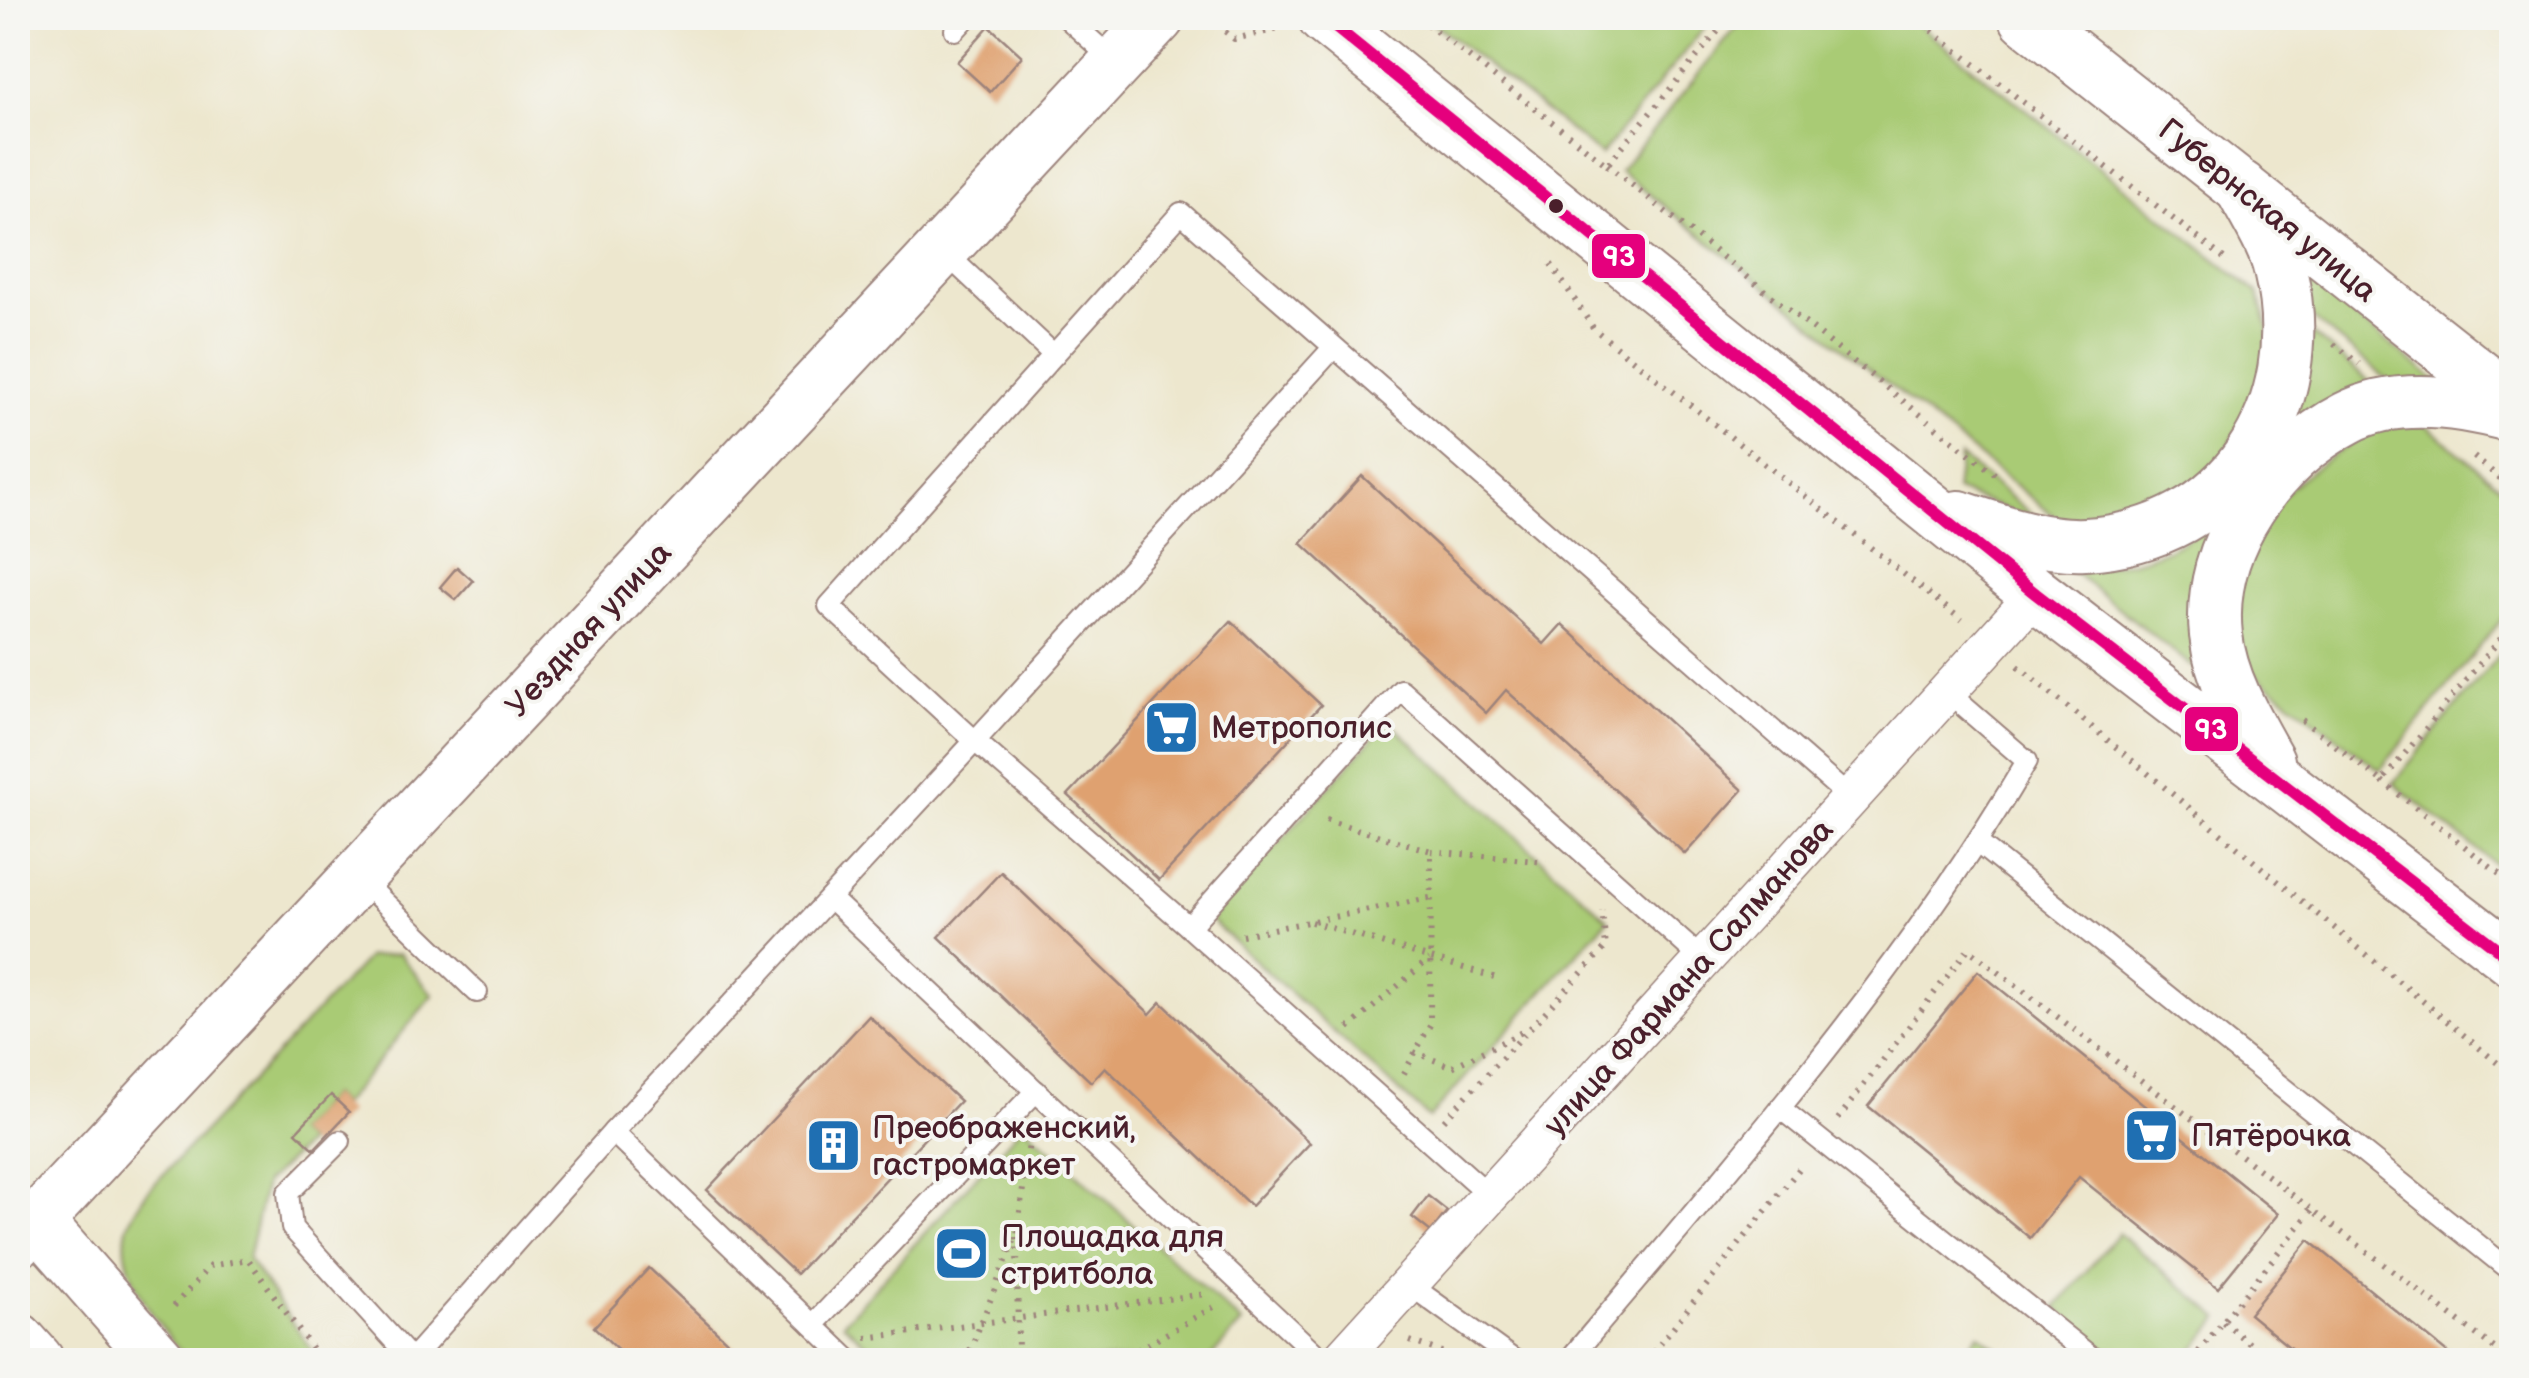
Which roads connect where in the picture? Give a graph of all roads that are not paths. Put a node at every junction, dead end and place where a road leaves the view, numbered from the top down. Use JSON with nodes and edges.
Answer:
{"nodes":[{"id":1,"x":1067,"y":18,"type":"edge"},
{"id":2,"x":1158,"y":18,"type":"edge"},
{"id":3,"x":1324,"y":18,"type":"edge"},
{"id":4,"x":2036,"y":21,"type":"edge"},
{"id":5,"x":1116,"y":63,"type":"junction"},
{"id":6,"x":2241,"y":187,"type":"junction"},
{"id":7,"x":942,"y":250,"type":"junction"},
{"id":8,"x":1334,"y":347,"type":"junction"},
{"id":9,"x":1054,"y":355,"type":"junction"},
{"id":10,"x":2512,"y":402,"type":"edge"},
{"id":11,"x":2512,"y":416,"type":"edge"},
{"id":12,"x":1934,"y":508,"type":"junction"},
{"id":13,"x":2036,"y":594,"type":"junction"},
{"id":14,"x":1947,"y":692,"type":"junction"},
{"id":15,"x":975,"y":741,"type":"junction"},
{"id":16,"x":2279,"y":779,"type":"junction"},
{"id":17,"x":1850,"y":798,"type":"junction"},
{"id":18,"x":1979,"y":844,"type":"junction"},
{"id":19,"x":358,"y":876,"type":"junction"},
{"id":20,"x":830,"y":898,"type":"junction"},
{"id":21,"x":1189,"y":927,"type":"junction"},
{"id":22,"x":1704,"y":960,"type":"junction"},
{"id":23,"x":2512,"y":960,"type":"edge"},
{"id":24,"x":477,"y":992,"type":"dead end"},
{"id":25,"x":1036,"y":1091,"type":"junction"},
{"id":26,"x":1780,"y":1108,"type":"junction"},
{"id":27,"x":613,"y":1132,"type":"junction"},
{"id":28,"x":340,"y":1141,"type":"dead end"},
{"id":29,"x":1489,"y":1196,"type":"junction"},
{"id":30,"x":27,"y":1231,"type":"edge"},
{"id":31,"x":2512,"y":1272,"type":"edge"},
{"id":32,"x":1410,"y":1284,"type":"junction"},
{"id":33,"x":813,"y":1326,"type":"junction"},
{"id":34,"x":18,"y":1339,"type":"edge"},
{"id":35,"x":37,"y":1360,"type":"edge"},
{"id":36,"x":159,"y":1360,"type":"edge"},
{"id":37,"x":412,"y":1360,"type":"edge"},
{"id":38,"x":850,"y":1360,"type":"edge"},
{"id":39,"x":1322,"y":1360,"type":"edge"},
{"id":40,"x":1340,"y":1360,"type":"edge"},
{"id":41,"x":1514,"y":1360,"type":"edge"},
{"id":42,"x":1569,"y":1360,"type":"edge"},
{"id":43,"x":2095,"y":1360,"type":"edge"}],
"edges":[{"from":1,"to":5,"type":"lane"},
{"from":2,"to":5,"type":"street","name":"Уездная улица"},
{"from":3,"to":12,"type":"street"},
{"from":4,"to":6,"type":"street","name":"Губернская улица"},
{"from":5,"to":7,"type":"street","name":"Уездная улица"},
{"from":6,"to":10,"type":"street","name":"Губернская улица"},
{"from":6,"to":12,"type":"street"},
{"from":7,"to":9,"type":"lane"},
{"from":7,"to":19,"type":"street","name":"Уездная улица"},
{"from":8,"to":9,"type":"lane"},
{"from":8,"to":15,"type":"lane"},
{"from":8,"to":17,"type":"lane"},
{"from":9,"to":15,"type":"lane"},
{"from":11,"to":16,"type":"street"},
{"from":12,"to":13,"type":"street"},
{"from":13,"to":14,"type":"street","name":"улица Фармана Салманова"},
{"from":13,"to":16,"type":"street"},
{"from":14,"to":17,"type":"street","name":"улица Фармана Салманова"},
{"from":14,"to":18,"type":"lane"},
{"from":15,"to":20,"type":"lane"},
{"from":15,"to":21,"type":"lane"},
{"from":16,"to":23,"type":"street"},
{"from":17,"to":22,"type":"street","name":"улица Фармана Салманова"},
{"from":18,"to":26,"type":"lane"},
{"from":18,"to":31,"type":"lane"},
{"from":19,"to":24,"type":"lane"},
{"from":19,"to":30,"type":"street","name":"Уездная улица"},
{"from":20,"to":25,"type":"lane"},
{"from":20,"to":27,"type":"lane"},
{"from":21,"to":22,"type":"lane"},
{"from":21,"to":29,"type":"lane"},
{"from":22,"to":29,"type":"street","name":"улица Фармана Салманова"},
{"from":25,"to":33,"type":"lane"},
{"from":25,"to":39,"type":"lane"},
{"from":26,"to":42,"type":"lane"},
{"from":26,"to":43,"type":"lane"},
{"from":27,"to":33,"type":"lane"},
{"from":27,"to":37,"type":"lane"},
{"from":28,"to":37,"type":"lane"},
{"from":29,"to":32,"type":"street","name":"улица Фармана Салманова"},
{"from":30,"to":36,"type":"street"},
{"from":32,"to":40,"type":"street","name":"улица Фармана Салманова"},
{"from":32,"to":41,"type":"lane"},
{"from":33,"to":38,"type":"lane"},
{"from":34,"to":35,"type":"street"}]}
